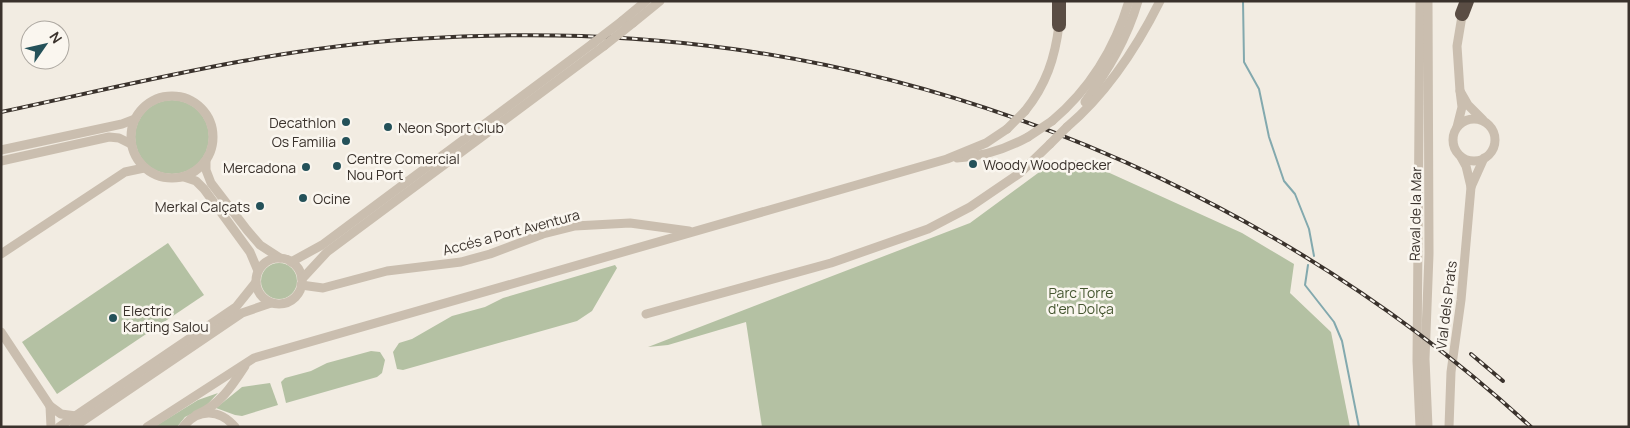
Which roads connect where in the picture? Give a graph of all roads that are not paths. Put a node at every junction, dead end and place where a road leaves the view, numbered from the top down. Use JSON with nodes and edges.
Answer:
{"nodes":[{"id":1,"x":646,"y":1,"type":"edge"},
{"id":2,"x":660,"y":1,"type":"edge"},
{"id":3,"x":1053,"y":1,"type":"edge"},
{"id":4,"x":1059,"y":1,"type":"edge"},
{"id":5,"x":1129,"y":1,"type":"edge"},
{"id":6,"x":1138,"y":1,"type":"edge"},
{"id":7,"x":1160,"y":1,"type":"edge"},
{"id":8,"x":1420,"y":1,"type":"edge"},
{"id":9,"x":1428,"y":1,"type":"edge"},
{"id":10,"x":1465,"y":5,"type":"edge"},
{"id":11,"x":1130,"y":15,"type":"junction"},
{"id":12,"x":1059,"y":25,"type":"junction"},
{"id":13,"x":1460,"y":91,"type":"junction"},
{"id":14,"x":135,"y":119,"type":"junction"},
{"id":15,"x":1483,"y":121,"type":"junction"},
{"id":16,"x":1067,"y":126,"type":"junction"},
{"id":17,"x":1457,"y":127,"type":"junction"},
{"id":18,"x":132,"y":148,"type":"junction"},
{"id":19,"x":1,"y":150,"type":"edge"},
{"id":20,"x":1458,"y":152,"type":"junction"},
{"id":21,"x":1484,"y":158,"type":"junction"},
{"id":22,"x":948,"y":159,"type":"junction"},
{"id":23,"x":1,"y":161,"type":"edge"},
{"id":24,"x":206,"y":162,"type":"junction"},
{"id":25,"x":144,"y":168,"type":"junction"},
{"id":26,"x":125,"y":172,"type":"junction"},
{"id":27,"x":184,"y":177,"type":"junction"},
{"id":28,"x":1471,"y":187,"type":"junction"},
{"id":29,"x":700,"y":230,"type":"junction"},
{"id":30,"x":1,"y":254,"type":"edge"},
{"id":31,"x":280,"y":258,"type":"junction"},
{"id":32,"x":291,"y":262,"type":"junction"},
{"id":33,"x":258,"y":271,"type":"junction"},
{"id":34,"x":256,"y":282,"type":"junction"},
{"id":35,"x":302,"y":282,"type":"junction"},
{"id":36,"x":271,"y":303,"type":"junction"},
{"id":37,"x":646,"y":314,"type":"dead end"},
{"id":38,"x":1,"y":332,"type":"edge"},
{"id":39,"x":246,"y":364,"type":"junction"},
{"id":40,"x":50,"y":406,"type":"junction"},
{"id":41,"x":196,"y":415,"type":"junction"},
{"id":42,"x":76,"y":416,"type":"junction"},
{"id":43,"x":51,"y":427,"type":"edge"},
{"id":44,"x":59,"y":427,"type":"edge"},
{"id":45,"x":74,"y":427,"type":"edge"},
{"id":46,"x":147,"y":427,"type":"edge"},
{"id":47,"x":183,"y":427,"type":"edge"},
{"id":48,"x":235,"y":427,"type":"edge"},
{"id":49,"x":1420,"y":427,"type":"edge"},
{"id":50,"x":1428,"y":427,"type":"edge"},
{"id":51,"x":1448,"y":427,"type":"edge"}],
"edges":[{"from":1,"to":32,"type":"street","bridge":true},
{"from":2,"to":35,"type":"street","bridge":true},
{"from":3,"to":12,"type":"street"},
{"from":4,"to":12,"type":"highway"},
{"from":5,"to":11,"type":"street"},
{"from":6,"to":11,"type":"street"},
{"from":7,"to":16,"type":"street"},
{"from":8,"to":49,"type":"street","name":"Raval de la Mar"},
{"from":9,"to":50,"type":"street","name":"Raval de la Mar"},
{"from":10,"to":13,"type":"street","name":"Vial dels Prats"},
{"from":11,"to":16,"type":"street"},
{"from":11,"to":22,"type":"street","bridge":true},
{"from":12,"to":22,"type":"street","name":"Accés a Port Aventura","bridge":true},
{"from":13,"to":15,"type":"street","name":"Vial dels Prats"},
{"from":13,"to":17,"type":"street","name":"Vial dels Prats"},
{"from":14,"to":18,"type":"street"},
{"from":14,"to":19,"type":"street"},
{"from":14,"to":24,"type":"street"},
{"from":15,"to":17,"type":"street"},
{"from":15,"to":21,"type":"street","name":"Vial dels Prats"},
{"from":16,"to":37,"type":"street","bridge":true},
{"from":17,"to":20,"type":"street","name":"Vial dels Prats"},
{"from":18,"to":23,"type":"street"},
{"from":18,"to":25,"type":"street"},
{"from":18,"to":26,"type":"street"},
{"from":20,"to":21,"type":"street"},
{"from":20,"to":28,"type":"street","name":"Vial dels Prats"},
{"from":21,"to":28,"type":"street","name":"Vial dels Prats"},
{"from":22,"to":29,"type":"street","name":"Accés a Port Aventura"},
{"from":24,"to":27,"type":"street"},
{"from":24,"to":31,"type":"street"},
{"from":25,"to":26,"type":"street"},
{"from":25,"to":27,"type":"street"},
{"from":26,"to":30,"type":"street"},
{"from":27,"to":33,"type":"street"},
{"from":28,"to":51,"type":"street","name":"Vial dels Prats"},
{"from":29,"to":35,"type":"street","name":"Accés a Port Aventura"},
{"from":29,"to":39,"type":"street","name":"Accés a Port Aventura"},
{"from":31,"to":32,"type":"street"},
{"from":31,"to":33,"type":"street"},
{"from":32,"to":35,"type":"street"},
{"from":33,"to":34,"type":"street"},
{"from":34,"to":36,"type":"street"},
{"from":34,"to":42,"type":"street"},
{"from":35,"to":36,"type":"street"},
{"from":36,"to":45,"type":"street"},
{"from":38,"to":40,"type":"street"},
{"from":39,"to":41,"type":"street"},
{"from":39,"to":46,"type":"street","name":"Accés a Port Aventura"},
{"from":40,"to":42,"type":"street"},
{"from":40,"to":43,"type":"street"},
{"from":41,"to":47,"type":"street"},
{"from":41,"to":48,"type":"street"},
{"from":42,"to":44,"type":"street"}]}
